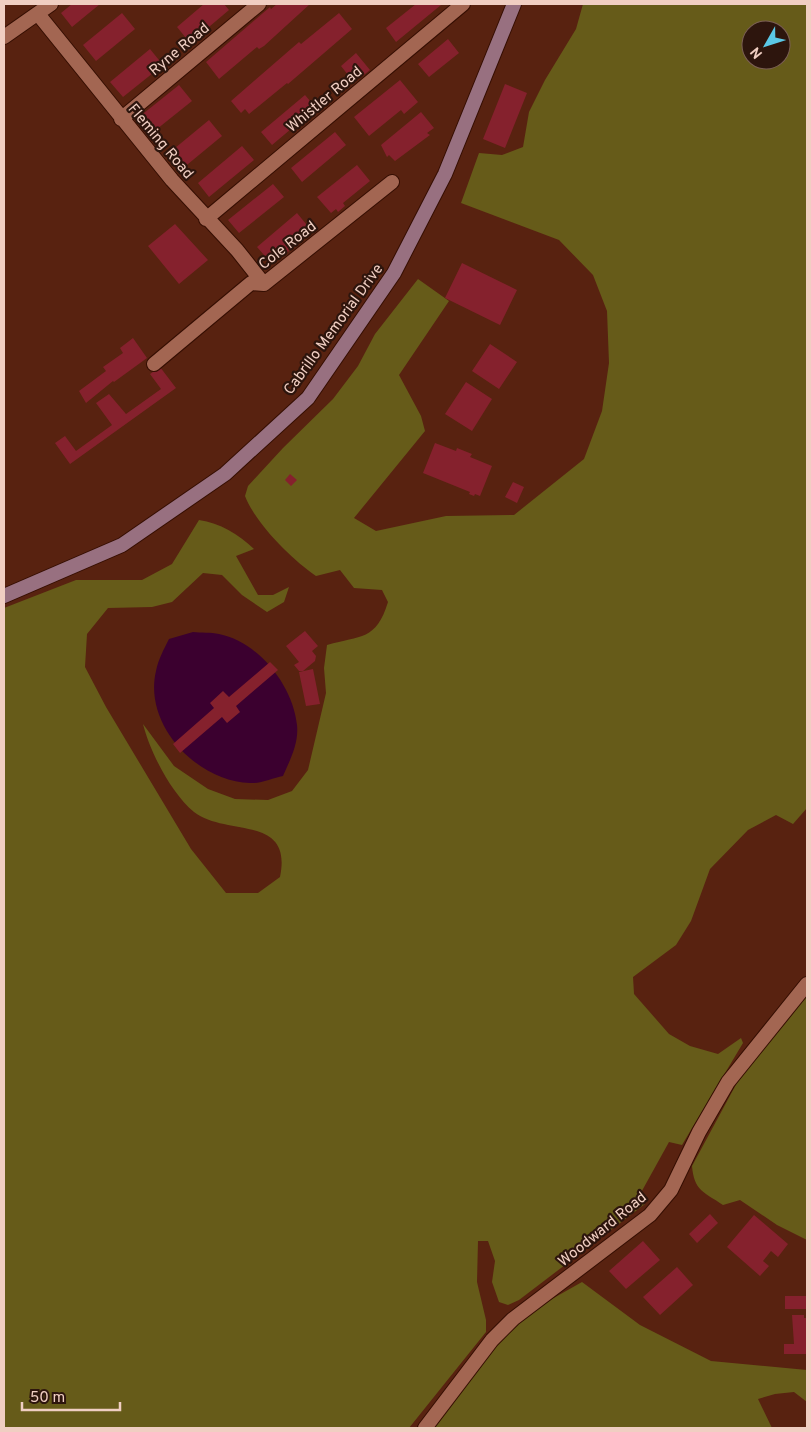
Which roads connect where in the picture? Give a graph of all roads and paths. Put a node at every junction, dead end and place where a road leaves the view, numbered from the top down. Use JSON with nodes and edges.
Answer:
{"nodes":[{"id":1,"x":51,"y":4,"type":"edge"},
{"id":2,"x":259,"y":4,"type":"edge"},
{"id":3,"x":463,"y":4,"type":"edge"},
{"id":4,"x":514,"y":4,"type":"edge"},
{"id":5,"x":38,"y":14,"type":"junction"},
{"id":6,"x":4,"y":37,"type":"edge"},
{"id":7,"x":120,"y":119,"type":"junction"},
{"id":8,"x":392,"y":182,"type":"dead end"},
{"id":9,"x":206,"y":219,"type":"junction"},
{"id":10,"x":264,"y":284,"type":"junction"},
{"id":11,"x":154,"y":364,"type":"dead end"},
{"id":12,"x":4,"y":596,"type":"edge"},
{"id":13,"x":807,"y":984,"type":"edge"},
{"id":14,"x":425,"y":1428,"type":"edge"}],
"edges":[{"from":1,"to":5,"type":"street"},
{"from":2,"to":7,"type":"street","name":"Ryne Road"},
{"from":3,"to":9,"type":"street","name":"Whistler Road"},
{"from":4,"to":12,"type":"main road","name":"Cabrillo Memorial Drive"},
{"from":5,"to":6,"type":"street"},
{"from":5,"to":7,"type":"street","name":"Fleming Road"},
{"from":7,"to":9,"type":"street","name":"Fleming Road"},
{"from":8,"to":10,"type":"street","name":"Cole Road"},
{"from":9,"to":10,"type":"street","name":"Fleming Road"},
{"from":10,"to":11,"type":"street","name":"Cole Road"},
{"from":13,"to":14,"type":"street","name":"Woodward Road"}]}
